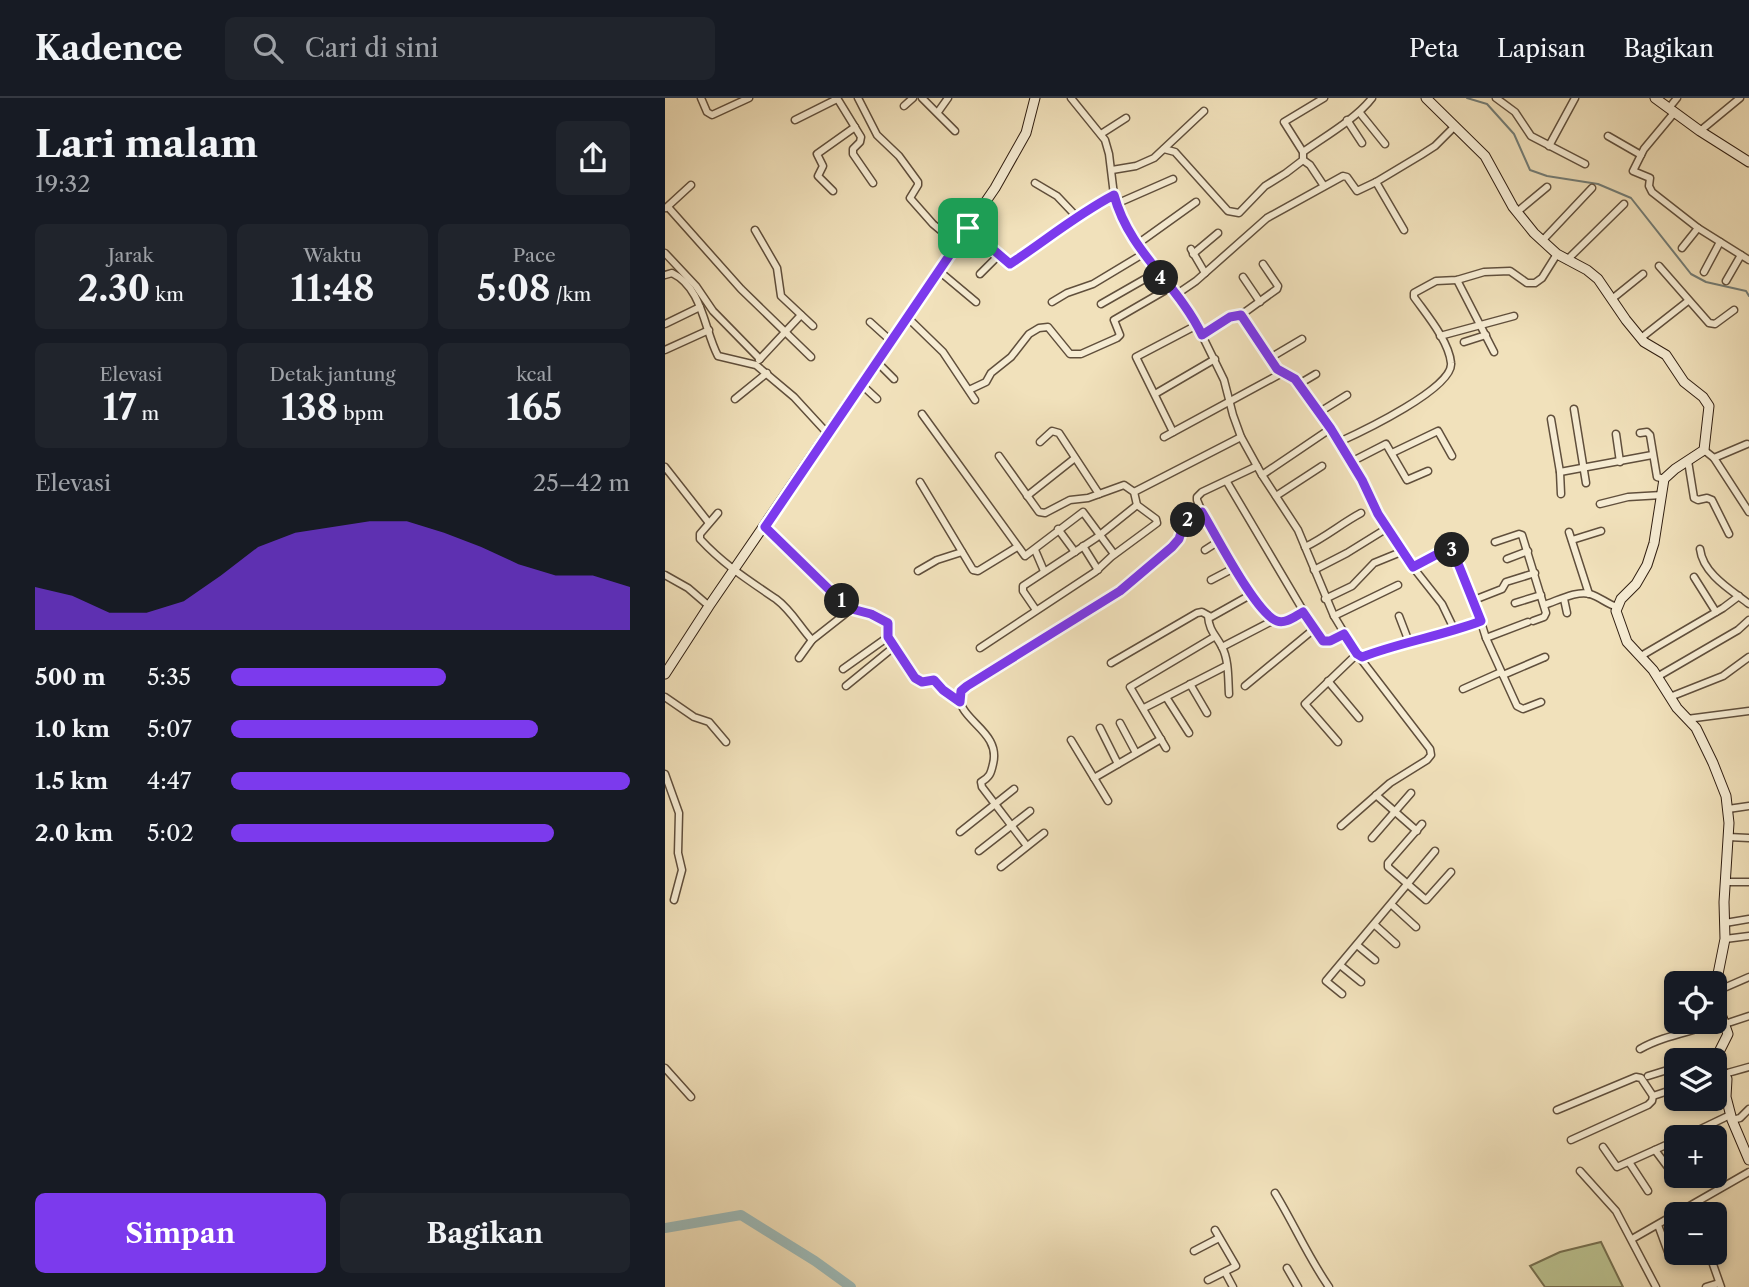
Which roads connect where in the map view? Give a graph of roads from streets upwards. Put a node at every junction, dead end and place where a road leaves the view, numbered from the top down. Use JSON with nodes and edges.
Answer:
{"nodes":[{"id":1,"x":701,"y":98,"type":"edge"},
{"id":2,"x":749,"y":98,"type":"edge"},
{"id":3,"x":858,"y":98,"type":"edge"},
{"id":4,"x":913,"y":98,"type":"edge"},
{"id":5,"x":922,"y":98,"type":"edge"},
{"id":6,"x":948,"y":98,"type":"edge"},
{"id":7,"x":1035,"y":98,"type":"edge"},
{"id":8,"x":1072,"y":98,"type":"edge"},
{"id":9,"x":1324,"y":98,"type":"edge"},
{"id":10,"x":1372,"y":98,"type":"edge"},
{"id":11,"x":1426,"y":98,"type":"edge"},
{"id":12,"x":1496,"y":98,"type":"edge"},
{"id":13,"x":1575,"y":98,"type":"edge"},
{"id":14,"x":1655,"y":98,"type":"edge"},
{"id":15,"x":1677,"y":98,"type":"edge"},
{"id":16,"x":1740,"y":98,"type":"edge"},
{"id":17,"x":837,"y":99,"type":"edge"},
{"id":18,"x":904,"y":106,"type":"dead end"},
{"id":19,"x":1204,"y":111,"type":"dead end"},
{"id":20,"x":1671,"y":111,"type":"junction"},
{"id":21,"x":938,"y":112,"type":"junction"},
{"id":22,"x":1360,"y":113,"type":"junction"},
{"id":23,"x":1126,"y":118,"type":"dead end"},
{"id":24,"x":795,"y":120,"type":"dead end"},
{"id":25,"x":1347,"y":120,"type":"junction"},
{"id":26,"x":1454,"y":126,"type":"junction"},
{"id":27,"x":855,"y":127,"type":"junction"},
{"id":28,"x":955,"y":131,"type":"dead end"},
{"id":29,"x":1700,"y":131,"type":"junction"},
{"id":30,"x":1101,"y":134,"type":"junction"},
{"id":31,"x":1608,"y":136,"type":"dead end"},
{"id":32,"x":1363,"y":144,"type":"dead end"},
{"id":33,"x":1385,"y":144,"type":"dead end"},
{"id":34,"x":1549,"y":146,"type":"junction"},
{"id":35,"x":1164,"y":149,"type":"junction"},
{"id":36,"x":1641,"y":155,"type":"junction"},
{"id":37,"x":1303,"y":156,"type":"junction"},
{"id":38,"x":1749,"y":162,"type":"edge"},
{"id":39,"x":1585,"y":164,"type":"dead end"},
{"id":40,"x":1112,"y":170,"type":"junction"},
{"id":41,"x":1173,"y":179,"type":"dead end"},
{"id":42,"x":1376,"y":182,"type":"junction"},
{"id":43,"x":873,"y":183,"type":"dead end"},
{"id":44,"x":1035,"y":183,"type":"dead end"},
{"id":45,"x":691,"y":185,"type":"dead end"},
{"id":46,"x":1324,"y":186,"type":"junction"},
{"id":47,"x":1547,"y":187,"type":"dead end"},
{"id":48,"x":1592,"y":188,"type":"dead end"},
{"id":49,"x":833,"y":191,"type":"dead end"},
{"id":50,"x":1114,"y":195,"type":"junction"},
{"id":51,"x":1196,"y":202,"type":"dead end"},
{"id":52,"x":1117,"y":204,"type":"junction"},
{"id":53,"x":1623,"y":204,"type":"dead end"},
{"id":54,"x":666,"y":208,"type":"edge"},
{"id":55,"x":1517,"y":212,"type":"junction"},
{"id":56,"x":1076,"y":216,"type":"junction"},
{"id":57,"x":968,"y":228,"type":"junction"},
{"id":58,"x":1698,"y":228,"type":"junction"},
{"id":59,"x":755,"y":230,"type":"dead end"},
{"id":60,"x":1404,"y":230,"type":"dead end"},
{"id":61,"x":1217,"y":233,"type":"dead end"},
{"id":62,"x":1542,"y":241,"type":"junction"},
{"id":63,"x":1720,"y":242,"type":"junction"},
{"id":64,"x":957,"y":244,"type":"junction"},
{"id":65,"x":1136,"y":245,"type":"junction"},
{"id":66,"x":1682,"y":248,"type":"dead end"},
{"id":67,"x":665,"y":253,"type":"edge"},
{"id":68,"x":1143,"y":254,"type":"junction"},
{"id":69,"x":1557,"y":254,"type":"junction"},
{"id":70,"x":999,"y":255,"type":"junction"},
{"id":71,"x":1741,"y":255,"type":"junction"},
{"id":72,"x":1567,"y":260,"type":"junction"},
{"id":73,"x":1749,"y":260,"type":"edge"},
{"id":74,"x":1263,"y":264,"type":"dead end"},
{"id":75,"x":1659,"y":266,"type":"dead end"},
{"id":76,"x":939,"y":271,"type":"junction"},
{"id":77,"x":1157,"y":272,"type":"junction"},
{"id":78,"x":1205,"y":272,"type":"junction"},
{"id":79,"x":1704,"y":272,"type":"dead end"},
{"id":80,"x":980,"y":274,"type":"dead end"},
{"id":81,"x":1643,"y":274,"type":"dead end"},
{"id":82,"x":665,"y":275,"type":"edge"},
{"id":83,"x":1244,"y":277,"type":"dead end"},
{"id":84,"x":1457,"y":280,"type":"junction"},
{"id":85,"x":1725,"y":281,"type":"dead end"},
{"id":86,"x":1171,"y":287,"type":"junction"},
{"id":87,"x":1177,"y":293,"type":"junction"},
{"id":88,"x":1612,"y":299,"type":"junction"},
{"id":89,"x":1688,"y":301,"type":"junction"},
{"id":90,"x":976,"y":302,"type":"dead end"},
{"id":91,"x":1052,"y":302,"type":"dead end"},
{"id":92,"x":1260,"y":302,"type":"junction"},
{"id":93,"x":1101,"y":304,"type":"dead end"},
{"id":94,"x":700,"y":307,"type":"junction"},
{"id":95,"x":1734,"y":310,"type":"dead end"},
{"id":96,"x":800,"y":315,"type":"junction"},
{"id":97,"x":1241,"y":315,"type":"junction"},
{"id":98,"x":1514,"y":316,"type":"dead end"},
{"id":99,"x":907,"y":317,"type":"junction"},
{"id":100,"x":870,"y":322,"type":"dead end"},
{"id":101,"x":665,"y":324,"type":"edge"},
{"id":102,"x":1198,"y":325,"type":"junction"},
{"id":103,"x":813,"y":326,"type":"dead end"},
{"id":104,"x":1482,"y":326,"type":"junction"},
{"id":105,"x":709,"y":330,"type":"junction"},
{"id":106,"x":785,"y":332,"type":"junction"},
{"id":107,"x":1202,"y":335,"type":"junction"},
{"id":108,"x":1486,"y":335,"type":"junction"},
{"id":109,"x":1440,"y":336,"type":"junction"},
{"id":110,"x":1641,"y":338,"type":"junction"},
{"id":111,"x":1302,"y":339,"type":"dead end"},
{"id":112,"x":891,"y":341,"type":"junction"},
{"id":113,"x":1464,"y":342,"type":"dead end"},
{"id":114,"x":665,"y":350,"type":"edge"},
{"id":115,"x":1495,"y":352,"type":"dead end"},
{"id":116,"x":811,"y":357,"type":"dead end"},
{"id":117,"x":1270,"y":358,"type":"junction"},
{"id":118,"x":1215,"y":359,"type":"junction"},
{"id":119,"x":758,"y":362,"type":"junction"},
{"id":120,"x":877,"y":362,"type":"junction"},
{"id":121,"x":767,"y":373,"type":"junction"},
{"id":122,"x":1282,"y":373,"type":"junction"},
{"id":123,"x":1316,"y":374,"type":"dead end"},
{"id":124,"x":894,"y":379,"type":"dead end"},
{"id":125,"x":1299,"y":384,"type":"junction"},
{"id":126,"x":862,"y":385,"type":"junction"},
{"id":127,"x":969,"y":390,"type":"junction"},
{"id":128,"x":1155,"y":394,"type":"junction"},
{"id":129,"x":1347,"y":395,"type":"dead end"},
{"id":130,"x":735,"y":399,"type":"dead end"},
{"id":131,"x":877,"y":399,"type":"dead end"},
{"id":132,"x":975,"y":400,"type":"dead end"},
{"id":133,"x":1230,"y":401,"type":"junction"},
{"id":134,"x":1574,"y":409,"type":"dead end"},
{"id":135,"x":1318,"y":413,"type":"junction"},
{"id":136,"x":922,"y":414,"type":"dead end"},
{"id":137,"x":1551,"y":419,"type":"dead end"},
{"id":138,"x":1331,"y":429,"type":"junction"},
{"id":139,"x":1173,"y":432,"type":"junction"},
{"id":140,"x":1640,"y":433,"type":"dead end"},
{"id":141,"x":828,"y":434,"type":"junction"},
{"id":142,"x":1616,"y":434,"type":"dead end"},
{"id":143,"x":1164,"y":437,"type":"dead end"},
{"id":144,"x":1241,"y":437,"type":"junction"},
{"id":145,"x":1040,"y":442,"type":"dead end"},
{"id":146,"x":1339,"y":442,"type":"junction"},
{"id":147,"x":1747,"y":444,"type":"dead end"},
{"id":148,"x":1704,"y":450,"type":"junction"},
{"id":149,"x":1392,"y":453,"type":"junction"},
{"id":150,"x":1652,"y":455,"type":"junction"},
{"id":151,"x":999,"y":456,"type":"dead end"},
{"id":152,"x":1452,"y":456,"type":"dead end"},
{"id":153,"x":1075,"y":458,"type":"junction"},
{"id":154,"x":1714,"y":458,"type":"junction"},
{"id":155,"x":1688,"y":461,"type":"junction"},
{"id":156,"x":1351,"y":462,"type":"junction"},
{"id":157,"x":1619,"y":462,"type":"junction"},
{"id":158,"x":1257,"y":466,"type":"junction"},
{"id":159,"x":1322,"y":466,"type":"dead end"},
{"id":160,"x":665,"y":467,"type":"edge"},
{"id":161,"x":1584,"y":468,"type":"junction"},
{"id":162,"x":1428,"y":471,"type":"dead end"},
{"id":163,"x":1560,"y":472,"type":"junction"},
{"id":164,"x":1262,"y":475,"type":"junction"},
{"id":165,"x":1664,"y":479,"type":"junction"},
{"id":166,"x":920,"y":482,"type":"dead end"},
{"id":167,"x":1227,"y":482,"type":"junction"},
{"id":168,"x":1586,"y":483,"type":"dead end"},
{"id":169,"x":1749,"y":490,"type":"edge"},
{"id":170,"x":1134,"y":492,"type":"junction"},
{"id":171,"x":1099,"y":494,"type":"junction"},
{"id":172,"x":1561,"y":494,"type":"dead end"},
{"id":173,"x":1662,"y":495,"type":"junction"},
{"id":174,"x":1739,"y":495,"type":"junction"},
{"id":175,"x":1027,"y":496,"type":"junction"},
{"id":176,"x":1276,"y":496,"type":"junction"},
{"id":177,"x":1084,"y":499,"type":"junction"},
{"id":178,"x":1600,"y":504,"type":"dead end"},
{"id":179,"x":1137,"y":505,"type":"junction"},
{"id":180,"x":1083,"y":512,"type":"junction"},
{"id":181,"x":1202,"y":512,"type":"junction"},
{"id":182,"x":1749,"y":512,"type":"edge"},
{"id":183,"x":718,"y":513,"type":"dead end"},
{"id":184,"x":1361,"y":513,"type":"dead end"},
{"id":185,"x":709,"y":523,"type":"junction"},
{"id":186,"x":765,"y":527,"type":"junction"},
{"id":187,"x":1389,"y":527,"type":"junction"},
{"id":188,"x":1058,"y":529,"type":"junction"},
{"id":189,"x":1569,"y":531,"type":"dead end"},
{"id":190,"x":1601,"y":531,"type":"dead end"},
{"id":191,"x":1729,"y":534,"type":"dead end"},
{"id":192,"x":1099,"y":535,"type":"junction"},
{"id":193,"x":1572,"y":540,"type":"junction"},
{"id":194,"x":1219,"y":541,"type":"junction"},
{"id":195,"x":1495,"y":542,"type":"dead end"},
{"id":196,"x":1083,"y":546,"type":"junction"},
{"id":197,"x":1017,"y":547,"type":"junction"},
{"id":198,"x":1305,"y":547,"type":"junction"},
{"id":199,"x":1700,"y":549,"type":"dead end"},
{"id":200,"x":1035,"y":550,"type":"junction"},
{"id":201,"x":1205,"y":550,"type":"dead end"},
{"id":202,"x":1528,"y":551,"type":"junction"},
{"id":203,"x":962,"y":552,"type":"junction"},
{"id":204,"x":1075,"y":552,"type":"junction"},
{"id":205,"x":1401,"y":552,"type":"junction"},
{"id":206,"x":1114,"y":554,"type":"junction"},
{"id":207,"x":1507,"y":559,"type":"dead end"},
{"id":208,"x":1413,"y":567,"type":"junction"},
{"id":209,"x":1234,"y":568,"type":"junction"},
{"id":210,"x":1098,"y":570,"type":"junction"},
{"id":211,"x":1314,"y":570,"type":"junction"},
{"id":212,"x":733,"y":571,"type":"junction"},
{"id":213,"x":918,"y":571,"type":"dead end"},
{"id":214,"x":1044,"y":571,"type":"junction"},
{"id":215,"x":1535,"y":573,"type":"junction"},
{"id":216,"x":665,"y":575,"type":"edge"},
{"id":217,"x":1693,"y":578,"type":"dead end"},
{"id":218,"x":1211,"y":580,"type":"dead end"},
{"id":219,"x":1398,"y":585,"type":"dead end"},
{"id":220,"x":1252,"y":594,"type":"junction"},
{"id":221,"x":1589,"y":594,"type":"junction"},
{"id":222,"x":1541,"y":595,"type":"junction"},
{"id":223,"x":1739,"y":596,"type":"junction"},
{"id":224,"x":1325,"y":599,"type":"junction"},
{"id":225,"x":1564,"y":599,"type":"junction"},
{"id":226,"x":1474,"y":600,"type":"junction"},
{"id":227,"x":1515,"y":603,"type":"dead end"},
{"id":228,"x":1749,"y":604,"type":"edge"},
{"id":229,"x":1544,"y":605,"type":"junction"},
{"id":230,"x":709,"y":606,"type":"junction"},
{"id":231,"x":1617,"y":607,"type":"junction"},
{"id":232,"x":848,"y":608,"type":"junction"},
{"id":233,"x":1036,"y":610,"type":"junction"},
{"id":234,"x":1303,"y":612,"type":"junction"},
{"id":235,"x":1716,"y":612,"type":"junction"},
{"id":236,"x":1567,"y":613,"type":"dead end"},
{"id":237,"x":1208,"y":616,"type":"junction"},
{"id":238,"x":1334,"y":616,"type":"junction"},
{"id":239,"x":1399,"y":616,"type":"dead end"},
{"id":240,"x":1274,"y":620,"type":"junction"},
{"id":241,"x":1749,"y":620,"type":"edge"},
{"id":242,"x":1481,"y":621,"type":"junction"},
{"id":243,"x":1314,"y":629,"type":"junction"},
{"id":244,"x":1455,"y":631,"type":"junction"},
{"id":245,"x":1344,"y":634,"type":"junction"},
{"id":246,"x":888,"y":637,"type":"junction"},
{"id":247,"x":1214,"y":637,"type":"junction"},
{"id":248,"x":1486,"y":638,"type":"junction"},
{"id":249,"x":812,"y":640,"type":"junction"},
{"id":250,"x":1409,"y":642,"type":"junction"},
{"id":251,"x":895,"y":646,"type":"junction"},
{"id":252,"x":1222,"y":647,"type":"junction"},
{"id":253,"x":980,"y":648,"type":"dead end"},
{"id":254,"x":1359,"y":656,"type":"junction"},
{"id":255,"x":1641,"y":656,"type":"junction"},
{"id":256,"x":1545,"y":657,"type":"dead end"},
{"id":257,"x":1749,"y":657,"type":"edge"},
{"id":258,"x":799,"y":658,"type":"dead end"},
{"id":259,"x":1111,"y":663,"type":"dead end"},
{"id":260,"x":1226,"y":666,"type":"junction"},
{"id":261,"x":667,"y":668,"type":"edge"},
{"id":262,"x":843,"y":668,"type":"dead end"},
{"id":263,"x":1502,"y":674,"type":"junction"},
{"id":264,"x":1657,"y":677,"type":"junction"},
{"id":265,"x":1328,"y":681,"type":"junction"},
{"id":266,"x":1190,"y":684,"type":"junction"},
{"id":267,"x":846,"y":686,"type":"dead end"},
{"id":268,"x":1245,"y":686,"type":"dead end"},
{"id":269,"x":1463,"y":689,"type":"dead end"},
{"id":270,"x":1229,"y":694,"type":"dead end"},
{"id":271,"x":1166,"y":696,"type":"junction"},
{"id":272,"x":665,"y":697,"type":"edge"},
{"id":273,"x":1670,"y":697,"type":"junction"},
{"id":274,"x":960,"y":702,"type":"junction"},
{"id":275,"x":1541,"y":702,"type":"dead end"},
{"id":276,"x":1143,"y":708,"type":"junction"},
{"id":277,"x":1749,"y":711,"type":"edge"},
{"id":278,"x":1207,"y":713,"type":"dead end"},
{"id":279,"x":1359,"y":718,"type":"dead end"},
{"id":280,"x":1687,"y":719,"type":"junction"},
{"id":281,"x":1120,"y":723,"type":"dead end"},
{"id":282,"x":1100,"y":728,"type":"dead end"},
{"id":283,"x":1189,"y":733,"type":"dead end"},
{"id":284,"x":1161,"y":739,"type":"junction"},
{"id":285,"x":1071,"y":740,"type":"dead end"},
{"id":286,"x":726,"y":742,"type":"dead end"},
{"id":287,"x":1338,"y":742,"type":"dead end"},
{"id":288,"x":1166,"y":748,"type":"dead end"},
{"id":289,"x":1136,"y":753,"type":"junction"},
{"id":290,"x":1118,"y":764,"type":"junction"},
{"id":291,"x":665,"y":774,"type":"edge"},
{"id":292,"x":1094,"y":778,"type":"junction"},
{"id":293,"x":1014,"y":789,"type":"dead end"},
{"id":294,"x":1411,"y":793,"type":"dead end"},
{"id":295,"x":1376,"y":795,"type":"junction"},
{"id":296,"x":1108,"y":801,"type":"dead end"},
{"id":297,"x":995,"y":804,"type":"junction"},
{"id":298,"x":1749,"y":806,"type":"edge"},
{"id":299,"x":1728,"y":809,"type":"junction"},
{"id":300,"x":1030,"y":811,"type":"dead end"},
{"id":301,"x":1395,"y":811,"type":"junction"},
{"id":302,"x":1422,"y":824,"type":"dead end"},
{"id":303,"x":1011,"y":825,"type":"junction"},
{"id":304,"x":1341,"y":826,"type":"dead end"},
{"id":305,"x":1417,"y":831,"type":"junction"},
{"id":306,"x":960,"y":832,"type":"dead end"},
{"id":307,"x":1044,"y":833,"type":"dead end"},
{"id":308,"x":1728,"y":837,"type":"junction"},
{"id":309,"x":1372,"y":838,"type":"dead end"},
{"id":310,"x":1749,"y":838,"type":"edge"},
{"id":311,"x":1027,"y":846,"type":"junction"},
{"id":312,"x":979,"y":850,"type":"dead end"},
{"id":313,"x":1435,"y":852,"type":"dead end"},
{"id":314,"x":1001,"y":867,"type":"dead end"},
{"id":315,"x":1451,"y":872,"type":"dead end"},
{"id":316,"x":1725,"y":882,"type":"junction"},
{"id":317,"x":1749,"y":882,"type":"edge"},
{"id":318,"x":1408,"y":885,"type":"junction"},
{"id":319,"x":674,"y":900,"type":"dead end"},
{"id":320,"x":1392,"y":905,"type":"junction"},
{"id":321,"x":1749,"y":919,"type":"edge"},
{"id":322,"x":1725,"y":923,"type":"junction"},
{"id":323,"x":1375,"y":925,"type":"junction"},
{"id":324,"x":1416,"y":927,"type":"dead end"},
{"id":325,"x":1749,"y":936,"type":"edge"},
{"id":326,"x":1725,"y":939,"type":"junction"},
{"id":327,"x":1396,"y":944,"type":"dead end"},
{"id":328,"x":1357,"y":945,"type":"junction"},
{"id":329,"x":1375,"y":960,"type":"dead end"},
{"id":330,"x":1340,"y":965,"type":"junction"},
{"id":331,"x":1720,"y":971,"type":"edge"},
{"id":332,"x":1749,"y":977,"type":"edge"},
{"id":333,"x":1361,"y":982,"type":"dead end"},
{"id":334,"x":1727,"y":986,"type":"edge"},
{"id":335,"x":1342,"y":994,"type":"dead end"},
{"id":336,"x":1749,"y":1016,"type":"edge"},
{"id":337,"x":1727,"y":1021,"type":"edge"},
{"id":338,"x":1727,"y":1031,"type":"edge"},
{"id":339,"x":1684,"y":1034,"type":"edge"},
{"id":340,"x":1721,"y":1048,"type":"edge"},
{"id":341,"x":1640,"y":1049,"type":"dead end"},
{"id":342,"x":1749,"y":1067,"type":"edge"},
{"id":343,"x":665,"y":1068,"type":"edge"},
{"id":344,"x":1664,"y":1071,"type":"edge"},
{"id":345,"x":1727,"y":1072,"type":"edge"},
{"id":346,"x":1648,"y":1076,"type":"dead end"},
{"id":347,"x":1664,"y":1092,"type":"edge"},
{"id":348,"x":1653,"y":1096,"type":"junction"},
{"id":349,"x":691,"y":1097,"type":"dead end"},
{"id":350,"x":1727,"y":1101,"type":"edge"},
{"id":351,"x":1749,"y":1109,"type":"edge"},
{"id":352,"x":1557,"y":1110,"type":"dead end"},
{"id":353,"x":1731,"y":1118,"type":"junction"},
{"id":354,"x":1714,"y":1125,"type":"edge"},
{"id":355,"x":1571,"y":1140,"type":"dead end"},
{"id":356,"x":1664,"y":1146,"type":"edge"},
{"id":357,"x":1603,"y":1147,"type":"dead end"},
{"id":358,"x":1655,"y":1150,"type":"junction"},
{"id":359,"x":1749,"y":1160,"type":"edge"},
{"id":360,"x":1664,"y":1162,"type":"edge"},
{"id":361,"x":1629,"y":1163,"type":"junction"},
{"id":362,"x":1580,"y":1171,"type":"dead end"},
{"id":363,"x":1749,"y":1172,"type":"edge"},
{"id":364,"x":1649,"y":1191,"type":"dead end"},
{"id":365,"x":1275,"y":1193,"type":"dead end"},
{"id":366,"x":1658,"y":1225,"type":"junction"},
{"id":367,"x":1215,"y":1230,"type":"dead end"},
{"id":368,"x":1220,"y":1238,"type":"junction"},
{"id":369,"x":1632,"y":1239,"type":"junction"},
{"id":370,"x":1664,"y":1241,"type":"edge"},
{"id":371,"x":1194,"y":1251,"type":"dead end"},
{"id":372,"x":1713,"y":1265,"type":"edge"},
{"id":373,"x":1287,"y":1268,"type":"dead end"},
{"id":374,"x":1225,"y":1272,"type":"junction"},
{"id":375,"x":1208,"y":1280,"type":"dead end"},
{"id":376,"x":1720,"y":1285,"type":"edge"},
{"id":377,"x":1233,"y":1287,"type":"edge"},
{"id":378,"x":1298,"y":1287,"type":"edge"},
{"id":379,"x":1329,"y":1287,"type":"edge"},
{"id":380,"x":1656,"y":1287,"type":"edge"},
{"id":381,"x":1706,"y":1287,"type":"edge"}],
"edges":[{"from":1,"to":2,"type":"street"},
{"from":3,"to":64,"type":"street"},
{"from":4,"to":18,"type":"street"},
{"from":5,"to":21,"type":"street"},
{"from":6,"to":21,"type":"street"},
{"from":7,"to":57,"type":"street"},
{"from":8,"to":30,"type":"street"},
{"from":9,"to":37,"type":"street"},
{"from":10,"to":22,"type":"street"},
{"from":11,"to":26,"type":"street"},
{"from":12,"to":34,"type":"street"},
{"from":13,"to":34,"type":"street"},
{"from":14,"to":20,"type":"street"},
{"from":15,"to":20,"type":"street"},
{"from":16,"to":29,"type":"street"},
{"from":17,"to":24,"type":"street"},
{"from":17,"to":27,"type":"street"},
{"from":19,"to":35,"type":"street"},
{"from":20,"to":29,"type":"street"},
{"from":20,"to":36,"type":"street"},
{"from":21,"to":28,"type":"street"},
{"from":22,"to":25,"type":"street"},
{"from":22,"to":33,"type":"street"},
{"from":23,"to":30,"type":"street"},
{"from":25,"to":32,"type":"street"},
{"from":25,"to":37,"type":"street"},
{"from":26,"to":42,"type":"street"},
{"from":26,"to":55,"type":"street"},
{"from":27,"to":43,"type":"street"},
{"from":27,"to":49,"type":"street"},
{"from":29,"to":38,"type":"street"},
{"from":30,"to":40,"type":"street"},
{"from":31,"to":36,"type":"street"},
{"from":34,"to":39,"type":"street"},
{"from":35,"to":37,"type":"street"},
{"from":35,"to":40,"type":"street"},
{"from":36,"to":58,"type":"street"},
{"from":37,"to":46,"type":"street"},
{"from":40,"to":50,"type":"street"},
{"from":41,"to":52,"type":"street"},
{"from":42,"to":46,"type":"street"},
{"from":42,"to":60,"type":"street"},
{"from":44,"to":56,"type":"street"},
{"from":45,"to":54,"type":"street"},
{"from":46,"to":78,"type":"street"},
{"from":47,"to":55,"type":"street"},
{"from":48,"to":62,"type":"street"},
{"from":50,"to":52,"type":"street"},
{"from":50,"to":56,"type":"street"},
{"from":51,"to":65,"type":"street"},
{"from":52,"to":65,"type":"street"},
{"from":53,"to":72,"type":"street"},
{"from":54,"to":106,"type":"street"},
{"from":55,"to":62,"type":"street"},
{"from":56,"to":70,"type":"street"},
{"from":57,"to":64,"type":"street"},
{"from":57,"to":70,"type":"street"},
{"from":58,"to":63,"type":"street"},
{"from":58,"to":66,"type":"street"},
{"from":59,"to":96,"type":"street"},
{"from":61,"to":78,"type":"street"},
{"from":62,"to":69,"type":"street"},
{"from":63,"to":71,"type":"street"},
{"from":63,"to":79,"type":"street"},
{"from":64,"to":76,"type":"street"},
{"from":65,"to":68,"type":"street"},
{"from":67,"to":119,"type":"street"},
{"from":68,"to":77,"type":"street"},
{"from":68,"to":91,"type":"street"},
{"from":69,"to":72,"type":"street"},
{"from":69,"to":84,"type":"street"},
{"from":70,"to":80,"type":"street"},
{"from":71,"to":73,"type":"street"},
{"from":71,"to":85,"type":"street"},
{"from":72,"to":88,"type":"street"},
{"from":74,"to":92,"type":"street"},
{"from":75,"to":89,"type":"street"},
{"from":76,"to":90,"type":"street"},
{"from":76,"to":99,"type":"street"},
{"from":77,"to":86,"type":"street"},
{"from":77,"to":93,"type":"street"},
{"from":78,"to":87,"type":"street"},
{"from":81,"to":88,"type":"street"},
{"from":82,"to":94,"type":"street"},
{"from":83,"to":92,"type":"street"},
{"from":84,"to":104,"type":"street"},
{"from":84,"to":109,"type":"street"},
{"from":86,"to":87,"type":"street"},
{"from":86,"to":127,"type":"street"},
{"from":87,"to":102,"type":"street"},
{"from":88,"to":110,"type":"street"},
{"from":89,"to":95,"type":"street"},
{"from":89,"to":110,"type":"street"},
{"from":92,"to":97,"type":"street"},
{"from":94,"to":101,"type":"street"},
{"from":94,"to":105,"type":"street"},
{"from":96,"to":103,"type":"street"},
{"from":96,"to":106,"type":"street"},
{"from":97,"to":107,"type":"street"},
{"from":97,"to":117,"type":"street"},
{"from":98,"to":104,"type":"street"},
{"from":99,"to":112,"type":"street"},
{"from":99,"to":127,"type":"street"},
{"from":100,"to":112,"type":"street"},
{"from":102,"to":107,"type":"street"},
{"from":102,"to":128,"type":"street"},
{"from":104,"to":108,"type":"street"},
{"from":104,"to":109,"type":"street"},
{"from":105,"to":114,"type":"street"},
{"from":105,"to":119,"type":"street"},
{"from":106,"to":116,"type":"street"},
{"from":106,"to":119,"type":"street"},
{"from":107,"to":118,"type":"street"},
{"from":108,"to":113,"type":"street"},
{"from":108,"to":115,"type":"street"},
{"from":109,"to":146,"type":"street"},
{"from":110,"to":148,"type":"street"},
{"from":111,"to":117,"type":"street"},
{"from":112,"to":120,"type":"street"},
{"from":117,"to":122,"type":"street"},
{"from":118,"to":128,"type":"street"},
{"from":118,"to":133,"type":"street"},
{"from":119,"to":121,"type":"street"},
{"from":120,"to":124,"type":"street"},
{"from":120,"to":126,"type":"street"},
{"from":121,"to":130,"type":"street"},
{"from":121,"to":141,"type":"street"},
{"from":122,"to":125,"type":"street"},
{"from":122,"to":133,"type":"street"},
{"from":123,"to":125,"type":"street"},
{"from":125,"to":135,"type":"street"},
{"from":126,"to":131,"type":"street"},
{"from":126,"to":141,"type":"street"},
{"from":127,"to":132,"type":"street"},
{"from":128,"to":139,"type":"street"},
{"from":129,"to":135,"type":"street"},
{"from":133,"to":139,"type":"street"},
{"from":133,"to":144,"type":"street"},
{"from":134,"to":161,"type":"street"},
{"from":135,"to":138,"type":"street"},
{"from":136,"to":197,"type":"street"},
{"from":137,"to":163,"type":"street"},
{"from":138,"to":146,"type":"street"},
{"from":138,"to":164,"type":"street"},
{"from":139,"to":143,"type":"street"},
{"from":140,"to":150,"type":"street"},
{"from":141,"to":186,"type":"street"},
{"from":142,"to":157,"type":"street"},
{"from":144,"to":158,"type":"street"},
{"from":144,"to":170,"type":"street"},
{"from":145,"to":153,"type":"street"},
{"from":146,"to":156,"type":"street"},
{"from":147,"to":154,"type":"street"},
{"from":148,"to":154,"type":"street"},
{"from":148,"to":155,"type":"street"},
{"from":149,"to":152,"type":"street"},
{"from":149,"to":156,"type":"street"},
{"from":149,"to":162,"type":"street"},
{"from":150,"to":157,"type":"street"},
{"from":150,"to":165,"type":"street"},
{"from":151,"to":175,"type":"street"},
{"from":153,"to":171,"type":"street"},
{"from":153,"to":175,"type":"street"},
{"from":154,"to":174,"type":"street"},
{"from":155,"to":165,"type":"street"},
{"from":155,"to":191,"type":"street"},
{"from":156,"to":187,"type":"street"},
{"from":157,"to":161,"type":"street"},
{"from":158,"to":164,"type":"street"},
{"from":158,"to":167,"type":"street"},
{"from":159,"to":176,"type":"street"},
{"from":160,"to":185,"type":"street"},
{"from":161,"to":163,"type":"street"},
{"from":161,"to":168,"type":"street"},
{"from":163,"to":172,"type":"street"},
{"from":164,"to":176,"type":"street"},
{"from":165,"to":173,"type":"street"},
{"from":166,"to":203,"type":"street"},
{"from":167,"to":181,"type":"street"},
{"from":167,"to":234,"type":"street"},
{"from":169,"to":174,"type":"street"},
{"from":170,"to":171,"type":"street"},
{"from":170,"to":179,"type":"street"},
{"from":171,"to":177,"type":"street"},
{"from":173,"to":178,"type":"street"},
{"from":173,"to":231,"type":"street"},
{"from":174,"to":182,"type":"street"},
{"from":175,"to":177,"type":"street"},
{"from":176,"to":198,"type":"street"},
{"from":177,"to":180,"type":"street"},
{"from":179,"to":192,"type":"street"},
{"from":179,"to":206,"type":"street"},
{"from":180,"to":188,"type":"street"},
{"from":180,"to":192,"type":"street"},
{"from":181,"to":194,"type":"street"},
{"from":181,"to":274,"type":"street"},
{"from":183,"to":185,"type":"street"},
{"from":184,"to":198,"type":"street"},
{"from":185,"to":212,"type":"street"},
{"from":186,"to":212,"type":"street"},
{"from":186,"to":232,"type":"street"},
{"from":187,"to":205,"type":"street"},
{"from":187,"to":211,"type":"street"},
{"from":188,"to":200,"type":"street"},
{"from":188,"to":204,"type":"street"},
{"from":189,"to":193,"type":"street"},
{"from":190,"to":193,"type":"street"},
{"from":192,"to":196,"type":"street"},
{"from":192,"to":206,"type":"street"},
{"from":193,"to":221,"type":"street"},
{"from":194,"to":201,"type":"street"},
{"from":194,"to":209,"type":"street"},
{"from":195,"to":202,"type":"street"},
{"from":196,"to":204,"type":"street"},
{"from":196,"to":210,"type":"street"},
{"from":197,"to":200,"type":"street"},
{"from":197,"to":203,"type":"street"},
{"from":198,"to":211,"type":"street"},
{"from":199,"to":223,"type":"street"},
{"from":200,"to":214,"type":"street"},
{"from":202,"to":207,"type":"street"},
{"from":202,"to":215,"type":"street"},
{"from":203,"to":213,"type":"street"},
{"from":204,"to":214,"type":"street"},
{"from":205,"to":208,"type":"street"},
{"from":205,"to":224,"type":"street"},
{"from":206,"to":210,"type":"street"},
{"from":208,"to":226,"type":"street"},
{"from":208,"to":244,"type":"street"},
{"from":209,"to":218,"type":"street"},
{"from":209,"to":220,"type":"street"},
{"from":210,"to":233,"type":"street"},
{"from":211,"to":224,"type":"street"},
{"from":212,"to":230,"type":"street"},
{"from":212,"to":249,"type":"street"},
{"from":214,"to":233,"type":"street"},
{"from":215,"to":222,"type":"street"},
{"from":215,"to":226,"type":"street"},
{"from":216,"to":230,"type":"street"},
{"from":217,"to":235,"type":"street"},
{"from":219,"to":238,"type":"street"},
{"from":220,"to":237,"type":"street"},
{"from":220,"to":240,"type":"street"},
{"from":221,"to":225,"type":"street"},
{"from":221,"to":231,"type":"street"},
{"from":222,"to":227,"type":"street"},
{"from":222,"to":229,"type":"street"},
{"from":223,"to":228,"type":"street"},
{"from":223,"to":235,"type":"street"},
{"from":224,"to":238,"type":"street"},
{"from":225,"to":229,"type":"street"},
{"from":225,"to":236,"type":"street"},
{"from":226,"to":242,"type":"street"},
{"from":229,"to":248,"type":"street"},
{"from":230,"to":261,"type":"street"},
{"from":231,"to":255,"type":"street"},
{"from":232,"to":246,"type":"street"},
{"from":232,"to":249,"type":"street"},
{"from":233,"to":253,"type":"street"},
{"from":234,"to":240,"type":"street"},
{"from":234,"to":243,"type":"street"},
{"from":235,"to":255,"type":"street"},
{"from":237,"to":247,"type":"street"},
{"from":237,"to":259,"type":"street"},
{"from":238,"to":245,"type":"street"},
{"from":239,"to":250,"type":"street"},
{"from":240,"to":252,"type":"street"},
{"from":241,"to":264,"type":"street"},
{"from":242,"to":244,"type":"street"},
{"from":242,"to":248,"type":"street"},
{"from":243,"to":245,"type":"street"},
{"from":243,"to":268,"type":"street"},
{"from":244,"to":250,"type":"street"},
{"from":245,"to":254,"type":"street"},
{"from":246,"to":251,"type":"street"},
{"from":246,"to":262,"type":"street"},
{"from":247,"to":252,"type":"street"},
{"from":247,"to":276,"type":"street"},
{"from":248,"to":263,"type":"street"},
{"from":249,"to":258,"type":"street"},
{"from":250,"to":254,"type":"street"},
{"from":251,"to":267,"type":"street"},
{"from":251,"to":274,"type":"street"},
{"from":252,"to":260,"type":"street"},
{"from":254,"to":265,"type":"street"},
{"from":254,"to":295,"type":"street"},
{"from":255,"to":264,"type":"street"},
{"from":256,"to":263,"type":"street"},
{"from":257,"to":273,"type":"street"},
{"from":260,"to":266,"type":"street"},
{"from":260,"to":270,"type":"street"},
{"from":263,"to":269,"type":"street"},
{"from":263,"to":275,"type":"street"},
{"from":264,"to":273,"type":"street"},
{"from":265,"to":279,"type":"street"},
{"from":265,"to":287,"type":"street"},
{"from":266,"to":271,"type":"street"},
{"from":266,"to":278,"type":"street"},
{"from":271,"to":276,"type":"street"},
{"from":271,"to":283,"type":"street"},
{"from":272,"to":286,"type":"street"},
{"from":273,"to":280,"type":"street"},
{"from":274,"to":297,"type":"street"},
{"from":276,"to":284,"type":"street"},
{"from":277,"to":280,"type":"street"},
{"from":280,"to":299,"type":"street"},
{"from":281,"to":289,"type":"street"},
{"from":282,"to":290,"type":"street"},
{"from":284,"to":288,"type":"street"},
{"from":284,"to":289,"type":"street"},
{"from":285,"to":292,"type":"street"},
{"from":289,"to":290,"type":"street"},
{"from":290,"to":292,"type":"street"},
{"from":291,"to":319,"type":"street"},
{"from":292,"to":296,"type":"street"},
{"from":293,"to":297,"type":"street"},
{"from":294,"to":301,"type":"street"},
{"from":295,"to":301,"type":"street"},
{"from":295,"to":304,"type":"street"},
{"from":297,"to":303,"type":"street"},
{"from":297,"to":306,"type":"street"},
{"from":298,"to":299,"type":"street"},
{"from":299,"to":308,"type":"street"},
{"from":300,"to":303,"type":"street"},
{"from":301,"to":305,"type":"street"},
{"from":301,"to":309,"type":"street"},
{"from":302,"to":305,"type":"street"},
{"from":303,"to":311,"type":"street"},
{"from":303,"to":312,"type":"street"},
{"from":305,"to":318,"type":"street"},
{"from":307,"to":311,"type":"street"},
{"from":308,"to":310,"type":"street"},
{"from":308,"to":316,"type":"street"},
{"from":311,"to":314,"type":"street"},
{"from":313,"to":318,"type":"street"},
{"from":315,"to":318,"type":"street"},
{"from":316,"to":317,"type":"street"},
{"from":316,"to":322,"type":"street"},
{"from":318,"to":320,"type":"street"},
{"from":320,"to":323,"type":"street"},
{"from":320,"to":324,"type":"street"},
{"from":321,"to":322,"type":"street"},
{"from":322,"to":326,"type":"street"},
{"from":323,"to":327,"type":"street"},
{"from":323,"to":328,"type":"street"},
{"from":325,"to":326,"type":"street"},
{"from":326,"to":331,"type":"street"},
{"from":328,"to":329,"type":"street"},
{"from":328,"to":330,"type":"street"},
{"from":330,"to":333,"type":"street"},
{"from":330,"to":335,"type":"street"},
{"from":332,"to":334,"type":"street"},
{"from":336,"to":337,"type":"street"},
{"from":338,"to":340,"type":"street"},
{"from":339,"to":341,"type":"street"},
{"from":342,"to":345,"type":"street"},
{"from":343,"to":349,"type":"street"},
{"from":344,"to":346,"type":"street"},
{"from":347,"to":348,"type":"street"},
{"from":348,"to":352,"type":"street"},
{"from":348,"to":355,"type":"street"},
{"from":350,"to":353,"type":"street"},
{"from":351,"to":353,"type":"street"},
{"from":353,"to":354,"type":"street"},
{"from":353,"to":359,"type":"street"},
{"from":356,"to":358,"type":"street"},
{"from":357,"to":361,"type":"street"},
{"from":358,"to":360,"type":"street"},
{"from":358,"to":361,"type":"street"},
{"from":361,"to":364,"type":"street"},
{"from":362,"to":369,"type":"street"},
{"from":363,"to":366,"type":"street"},
{"from":365,"to":379,"type":"street"},
{"from":366,"to":369,"type":"street"},
{"from":366,"to":370,"type":"street"},
{"from":367,"to":368,"type":"street"},
{"from":368,"to":371,"type":"street"},
{"from":368,"to":374,"type":"street"},
{"from":369,"to":380,"type":"street"},
{"from":372,"to":376,"type":"street"},
{"from":373,"to":378,"type":"street"},
{"from":374,"to":375,"type":"street"},
{"from":374,"to":377,"type":"street"},
{"from":376,"to":381,"type":"street"}]}
